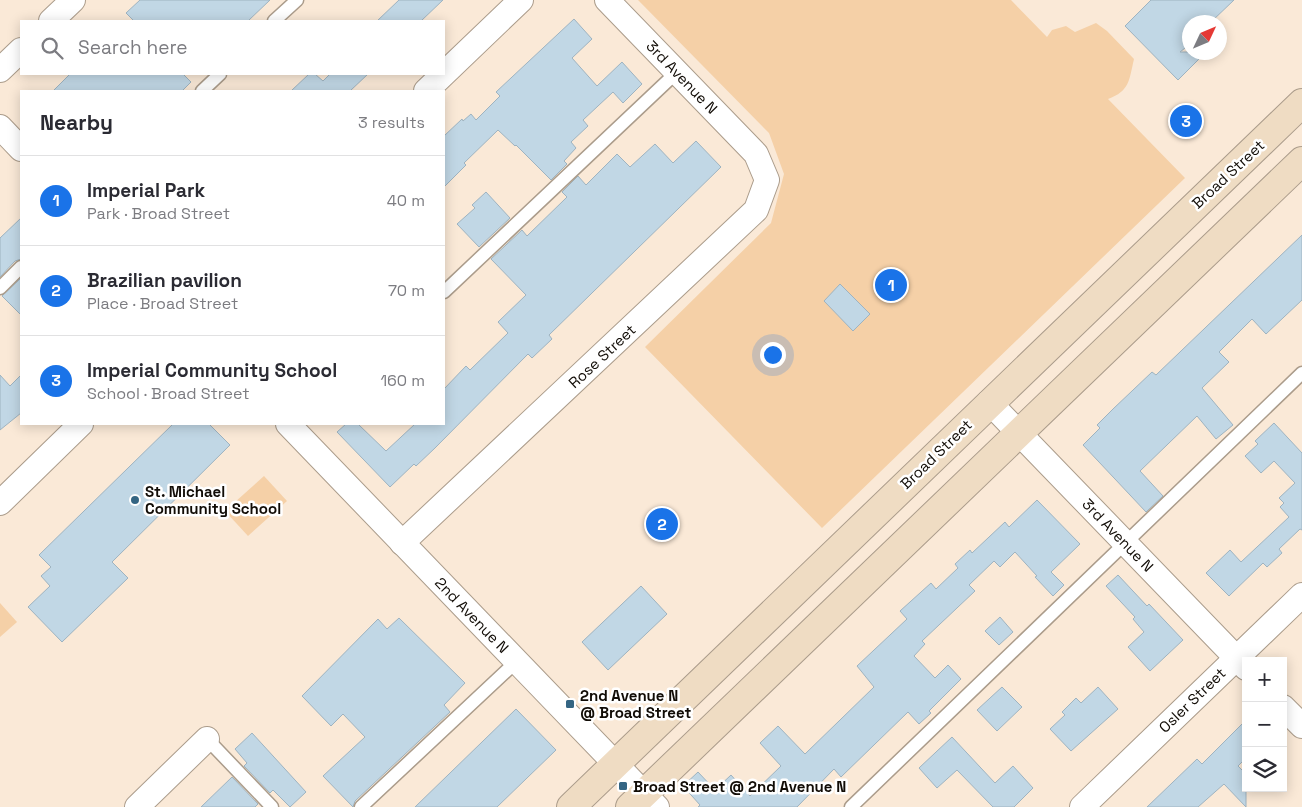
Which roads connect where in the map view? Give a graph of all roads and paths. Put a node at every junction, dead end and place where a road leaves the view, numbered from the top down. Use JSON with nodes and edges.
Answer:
{"nodes":[{"id":1,"x":73,"y":0,"type":"edge"},
{"id":2,"x":297,"y":0,"type":"edge"},
{"id":3,"x":521,"y":0,"type":"edge"},
{"id":4,"x":607,"y":0,"type":"edge"},
{"id":5,"x":52,"y":20,"type":"edge"},
{"id":6,"x":275,"y":20,"type":"edge"},
{"id":7,"x":20,"y":51,"type":"edge"},
{"id":8,"x":0,"y":70,"type":"edge"},
{"id":9,"x":677,"y":72,"type":"junction"},
{"id":10,"x":445,"y":73,"type":"edge"},
{"id":11,"x":219,"y":75,"type":"edge"},
{"id":12,"x":443,"y":75,"type":"edge"},
{"id":13,"x":203,"y":90,"type":"edge"},
{"id":14,"x":427,"y":90,"type":"edge"},
{"id":15,"x":1302,"y":103,"type":"edge"},
{"id":16,"x":0,"y":127,"type":"edge"},
{"id":17,"x":20,"y":148,"type":"edge"},
{"id":18,"x":756,"y":154,"type":"joint"},
{"id":19,"x":1302,"y":161,"type":"edge"},
{"id":20,"x":20,"y":268,"type":"edge"},
{"id":21,"x":0,"y":288,"type":"edge"},
{"id":22,"x":445,"y":291,"type":"edge"},
{"id":23,"x":1302,"y":373,"type":"edge"},
{"id":24,"x":989,"y":402,"type":"junction"},
{"id":25,"x":80,"y":425,"type":"edge"},
{"id":26,"x":296,"y":427,"type":"edge"},
{"id":27,"x":1019,"y":433,"type":"junction"},
{"id":28,"x":0,"y":503,"type":"edge"},
{"id":29,"x":402,"y":543,"type":"junction"},
{"id":30,"x":1126,"y":544,"type":"junction"},
{"id":31,"x":1302,"y":595,"type":"edge"},
{"id":32,"x":517,"y":661,"type":"junction"},
{"id":33,"x":1241,"y":663,"type":"edge"},
{"id":34,"x":1287,"y":711,"type":"edge"},
{"id":35,"x":1302,"y":726,"type":"edge"},
{"id":36,"x":207,"y":739,"type":"joint"},
{"id":37,"x":614,"y":764,"type":"junction"},
{"id":38,"x":644,"y":803,"type":"edge"},
{"id":39,"x":137,"y":807,"type":"edge"},
{"id":40,"x":272,"y":807,"type":"edge"},
{"id":41,"x":361,"y":807,"type":"edge"},
{"id":42,"x":571,"y":807,"type":"edge"},
{"id":43,"x":851,"y":807,"type":"edge"},
{"id":44,"x":1082,"y":807,"type":"edge"}],
"edges":[{"from":1,"to":5,"type":"street"},
{"from":2,"to":6,"type":"lane"},
{"from":3,"to":10,"type":"street"},
{"from":4,"to":9,"type":"street","name":"3rd Avenue N"},
{"from":7,"to":8,"type":"street"},
{"from":9,"to":18,"type":"street","name":"3rd Avenue N"},
{"from":9,"to":22,"type":"lane"},
{"from":11,"to":13,"type":"lane"},
{"from":12,"to":14,"type":"street"},
{"from":15,"to":24,"type":"main road","name":"Broad Street"},
{"from":16,"to":17,"type":"street"},
{"from":18,"to":29,"type":"street","name":"Rose Street"},
{"from":19,"to":27,"type":"main road"},
{"from":20,"to":21,"type":"lane"},
{"from":23,"to":30,"type":"lane"},
{"from":24,"to":27,"type":"street","name":"3rd Avenue N"},
{"from":24,"to":37,"type":"main road","name":"Broad Street"},
{"from":25,"to":28,"type":"street"},
{"from":26,"to":29,"type":"street","name":"2nd Avenue N"},
{"from":27,"to":30,"type":"street","name":"3rd Avenue N"},
{"from":27,"to":38,"type":"main road"},
{"from":29,"to":32,"type":"street","name":"2nd Avenue N"},
{"from":30,"to":33,"type":"street","name":"3rd Avenue N"},
{"from":30,"to":43,"type":"lane"},
{"from":31,"to":33,"type":"street","name":"Osler Street"},
{"from":32,"to":37,"type":"street","name":"2nd Avenue N"},
{"from":32,"to":41,"type":"lane"},
{"from":33,"to":44,"type":"street","name":"Osler Street"},
{"from":34,"to":35,"type":"street"},
{"from":36,"to":39,"type":"street"},
{"from":36,"to":40,"type":"lane"},
{"from":37,"to":38,"type":"street","name":"2nd Avenue N"},
{"from":37,"to":42,"type":"main road","name":"Broad Street"}]}
